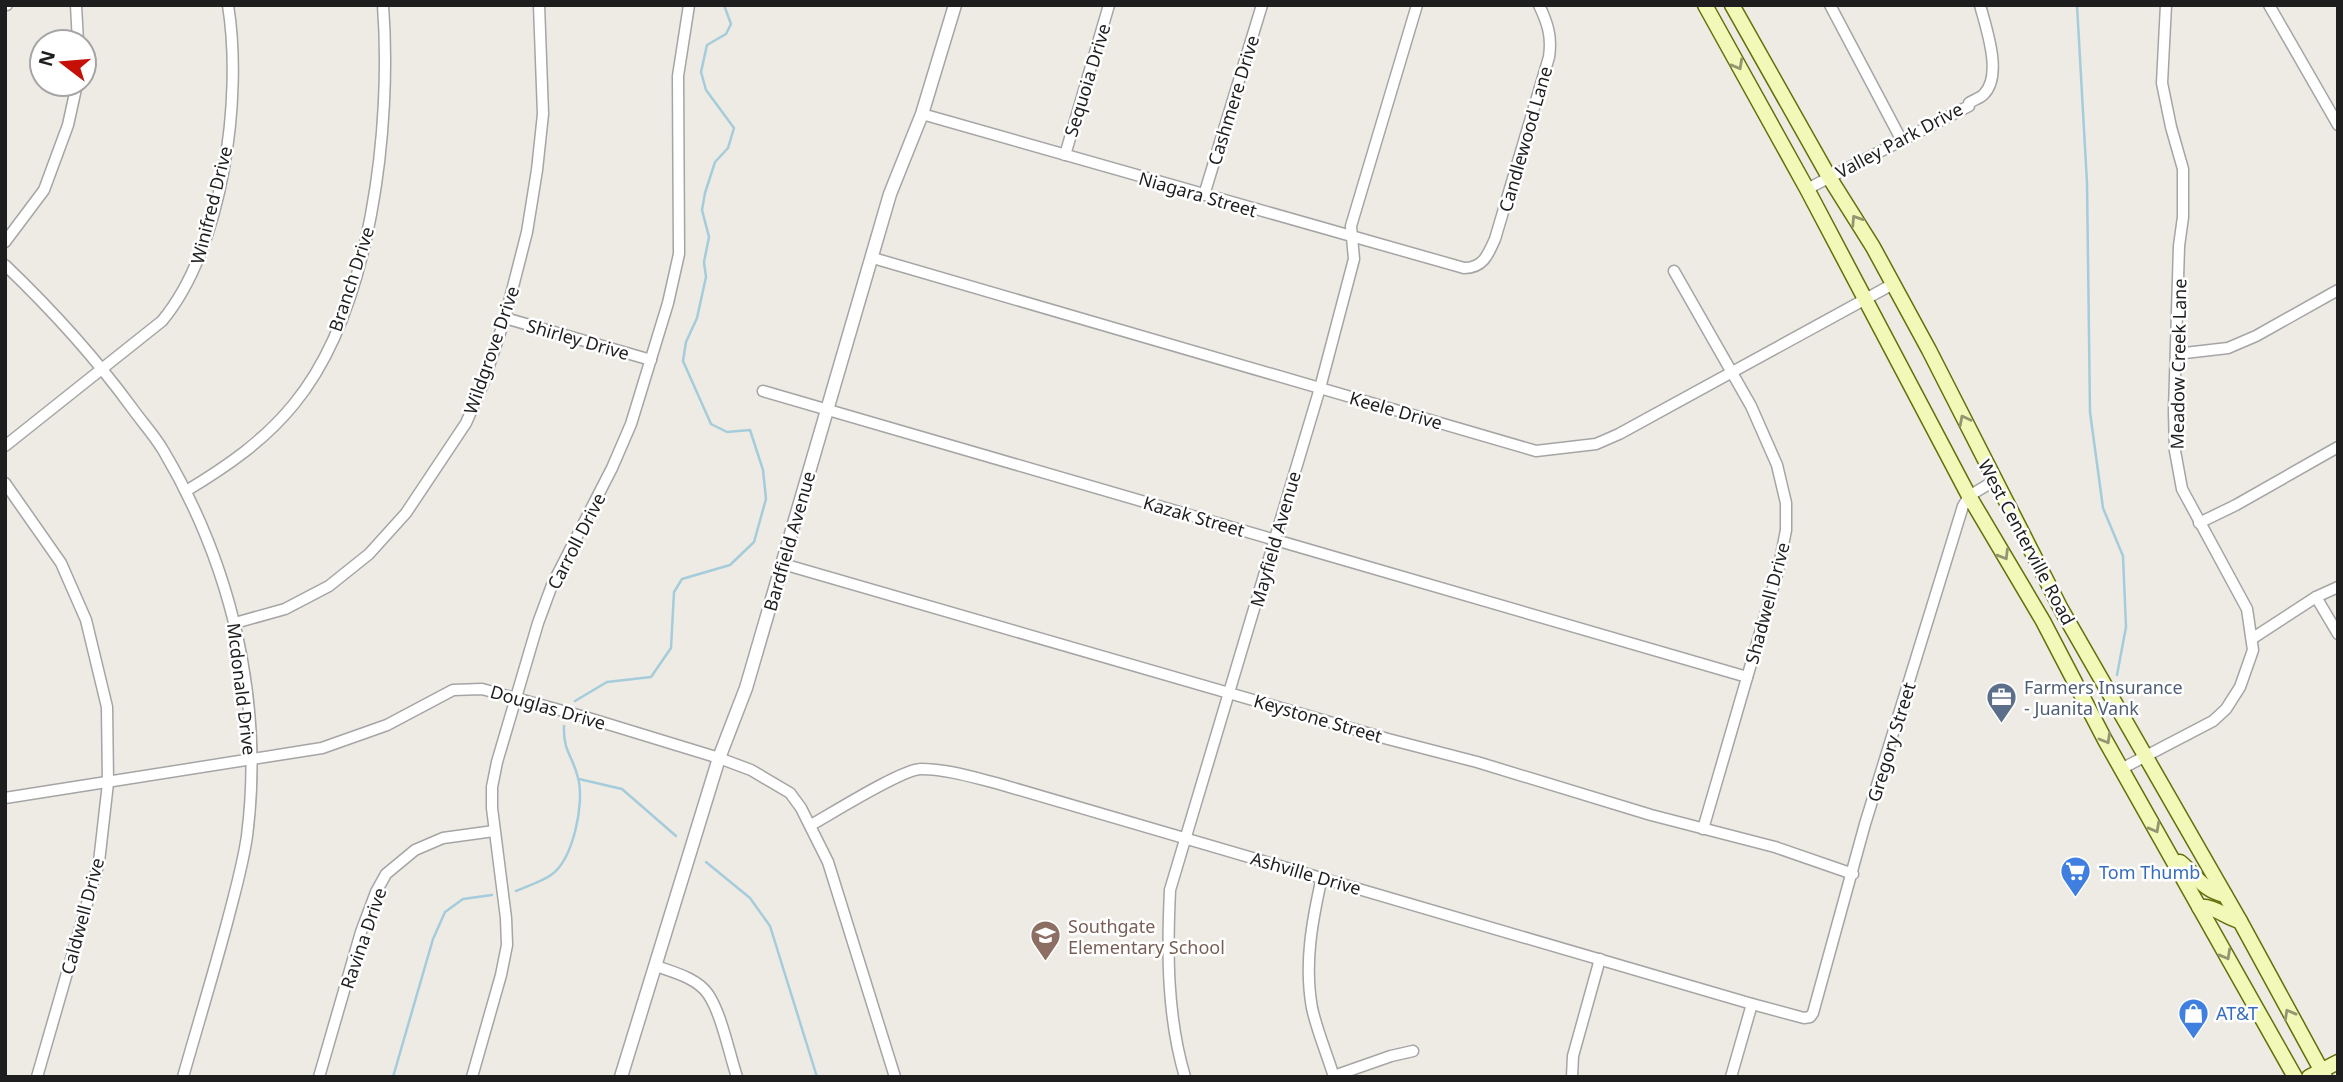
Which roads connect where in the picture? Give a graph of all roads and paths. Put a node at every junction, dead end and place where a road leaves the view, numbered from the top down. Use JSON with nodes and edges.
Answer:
{"nodes":[{"id":1,"x":76,"y":5,"type":"edge"},
{"id":2,"x":228,"y":5,"type":"edge"},
{"id":3,"x":383,"y":5,"type":"edge"},
{"id":4,"x":539,"y":5,"type":"edge"},
{"id":5,"x":689,"y":5,"type":"edge"},
{"id":6,"x":955,"y":5,"type":"edge"},
{"id":7,"x":1109,"y":5,"type":"edge"},
{"id":8,"x":1262,"y":5,"type":"edge"},
{"id":9,"x":1417,"y":5,"type":"edge"},
{"id":10,"x":1539,"y":5,"type":"edge"},
{"id":11,"x":1705,"y":5,"type":"edge"},
{"id":12,"x":1732,"y":5,"type":"edge"},
{"id":13,"x":1829,"y":5,"type":"edge"},
{"id":14,"x":1980,"y":5,"type":"edge"},
{"id":15,"x":2166,"y":5,"type":"edge"},
{"id":16,"x":2269,"y":5,"type":"edge"},
{"id":17,"x":77,"y":28,"type":"edge"},
{"id":18,"x":74,"y":98,"type":"edge"},
{"id":19,"x":922,"y":114,"type":"junction"},
{"id":20,"x":2338,"y":125,"type":"edge"},
{"id":21,"x":1902,"y":141,"type":"junction"},
{"id":22,"x":1065,"y":155,"type":"junction"},
{"id":23,"x":1829,"y":177,"type":"junction"},
{"id":24,"x":1807,"y":189,"type":"junction"},
{"id":25,"x":1204,"y":195,"type":"junction"},
{"id":26,"x":1350,"y":238,"type":"junction"},
{"id":27,"x":5,"y":242,"type":"edge"},
{"id":28,"x":873,"y":258,"type":"junction"},
{"id":29,"x":5,"y":265,"type":"edge"},
{"id":30,"x":1475,"y":268,"type":"joint"},
{"id":31,"x":1674,"y":271,"type":"dead end"},
{"id":32,"x":1893,"y":284,"type":"junction"},
{"id":33,"x":2338,"y":290,"type":"edge"},
{"id":34,"x":1864,"y":299,"type":"junction"},
{"id":35,"x":505,"y":318,"type":"junction"},
{"id":36,"x":2176,"y":354,"type":"junction"},
{"id":37,"x":651,"y":360,"type":"junction"},
{"id":38,"x":103,"y":369,"type":"junction"},
{"id":39,"x":1732,"y":372,"type":"junction"},
{"id":40,"x":1320,"y":388,"type":"junction"},
{"id":41,"x":763,"y":391,"type":"dead end"},
{"id":42,"x":828,"y":410,"type":"junction"},
{"id":43,"x":5,"y":446,"type":"edge"},
{"id":44,"x":2338,"y":447,"type":"edge"},
{"id":45,"x":1994,"y":481,"type":"junction"},
{"id":46,"x":5,"y":483,"type":"edge"},
{"id":47,"x":186,"y":491,"type":"junction"},
{"id":48,"x":1969,"y":496,"type":"junction"},
{"id":49,"x":2199,"y":523,"type":"junction"},
{"id":50,"x":1275,"y":539,"type":"junction"},
{"id":51,"x":783,"y":564,"type":"junction"},
{"id":52,"x":2338,"y":587,"type":"edge"},
{"id":53,"x":2316,"y":597,"type":"junction"},
{"id":54,"x":2061,"y":609,"type":"junction"},
{"id":55,"x":2043,"y":621,"type":"junction"},
{"id":56,"x":235,"y":623,"type":"junction"},
{"id":57,"x":2338,"y":634,"type":"edge"},
{"id":58,"x":2253,"y":638,"type":"junction"},
{"id":59,"x":1747,"y":677,"type":"junction"},
{"id":60,"x":1230,"y":692,"type":"junction"},
{"id":61,"x":515,"y":698,"type":"junction"},
{"id":62,"x":2147,"y":756,"type":"junction"},
{"id":63,"x":719,"y":758,"type":"junction"},
{"id":64,"x":252,"y":760,"type":"junction"},
{"id":65,"x":2123,"y":768,"type":"junction"},
{"id":66,"x":108,"y":783,"type":"junction"},
{"id":67,"x":5,"y":798,"type":"edge"},
{"id":68,"x":811,"y":825,"type":"junction"},
{"id":69,"x":1703,"y":829,"type":"junction"},
{"id":70,"x":494,"y":831,"type":"junction"},
{"id":71,"x":1186,"y":838,"type":"junction"},
{"id":72,"x":2168,"y":852,"type":"junction"},
{"id":73,"x":1853,"y":874,"type":"junction"},
{"id":74,"x":1322,"y":877,"type":"junction"},
{"id":75,"x":2225,"y":895,"type":"junction"},
{"id":76,"x":2199,"y":907,"type":"junction"},
{"id":77,"x":2240,"y":921,"type":"junction"},
{"id":78,"x":1600,"y":959,"type":"junction"},
{"id":79,"x":656,"y":966,"type":"junction"},
{"id":80,"x":1752,"y":1004,"type":"junction"},
{"id":81,"x":1810,"y":1017,"type":"joint"},
{"id":82,"x":1413,"y":1051,"type":"dead end"},
{"id":83,"x":2338,"y":1062,"type":"edge"},
{"id":84,"x":2319,"y":1075,"type":"edge"},
{"id":85,"x":37,"y":1077,"type":"edge"},
{"id":86,"x":183,"y":1077,"type":"edge"},
{"id":87,"x":319,"y":1077,"type":"edge"},
{"id":88,"x":471,"y":1077,"type":"edge"},
{"id":89,"x":621,"y":1077,"type":"edge"},
{"id":90,"x":737,"y":1077,"type":"edge"},
{"id":91,"x":895,"y":1077,"type":"edge"},
{"id":92,"x":1185,"y":1077,"type":"edge"},
{"id":93,"x":1334,"y":1077,"type":"edge"},
{"id":94,"x":1572,"y":1077,"type":"edge"},
{"id":95,"x":1731,"y":1077,"type":"edge"},
{"id":96,"x":2295,"y":1077,"type":"edge"}],
"edges":[{"from":1,"to":17,"type":"street"},
{"from":2,"to":38,"type":"street","name":"Winifred Drive"},
{"from":3,"to":47,"type":"street","name":"Branch Drive"},
{"from":4,"to":35,"type":"street","name":"Wildgrove Drive"},
{"from":5,"to":37,"type":"street","name":"Carroll Drive"},
{"from":6,"to":19,"type":"street","name":"Bardfield Avenue"},
{"from":7,"to":22,"type":"street","name":"Sequoia Drive"},
{"from":8,"to":25,"type":"street","name":"Cashmere Drive"},
{"from":9,"to":26,"type":"street","name":"Mayfield Avenue"},
{"from":10,"to":30,"type":"street","name":"Candlewood Lane"},
{"from":11,"to":24,"type":"main road","name":"West Centerville Road","one_way":true},
{"from":12,"to":23,"type":"main road","name":"West Centerville Road"},
{"from":13,"to":21,"type":"street"},
{"from":14,"to":21,"type":"street","name":"Valley Park Drive"},
{"from":15,"to":36,"type":"street","name":"Meadow Creek Lane"},
{"from":16,"to":20,"type":"street"},
{"from":18,"to":27,"type":"street"},
{"from":19,"to":22,"type":"street","name":"Niagara Street"},
{"from":19,"to":28,"type":"street","name":"Bardfield Avenue"},
{"from":21,"to":23,"type":"street","name":"Valley Park Drive"},
{"from":22,"to":25,"type":"street","name":"Niagara Street"},
{"from":23,"to":24,"type":"street","name":"Valley Park Drive"},
{"from":32,"to":23,"type":"main road","name":"West Centerville Road","one_way":true},
{"from":24,"to":34,"type":"main road","name":"West Centerville Road"},
{"from":25,"to":26,"type":"street","name":"Niagara Street"},
{"from":26,"to":30,"type":"street","name":"Niagara Street"},
{"from":26,"to":40,"type":"street","name":"Mayfield Avenue"},
{"from":28,"to":40,"type":"street","name":"Keele Drive"},
{"from":28,"to":42,"type":"street","name":"Bardfield Avenue"},
{"from":29,"to":38,"type":"street","name":"Mcdonald Drive"},
{"from":31,"to":39,"type":"street","name":"Shadwell Drive"},
{"from":32,"to":34,"type":"street","name":"Keele Drive"},
{"from":45,"to":32,"type":"main road","name":"West Centerville Road","one_way":true},
{"from":33,"to":36,"type":"street"},
{"from":34,"to":39,"type":"street","name":"Keele Drive"},
{"from":34,"to":48,"type":"main road","name":"West Centerville Road"},
{"from":35,"to":37,"type":"street","name":"Shirley Drive"},
{"from":35,"to":56,"type":"street","name":"Wildgrove Drive"},
{"from":36,"to":49,"type":"street","name":"Meadow Creek Lane"},
{"from":37,"to":61,"type":"street","name":"Carroll Drive"},
{"from":38,"to":43,"type":"street","name":"Winifred Drive"},
{"from":38,"to":47,"type":"street","name":"Mcdonald Drive"},
{"from":39,"to":40,"type":"street","name":"Keele Drive"},
{"from":39,"to":59,"type":"street","name":"Shadwell Drive"},
{"from":40,"to":50,"type":"street","name":"Mayfield Avenue"},
{"from":41,"to":42,"type":"street","name":"Kazak Street"},
{"from":42,"to":50,"type":"street","name":"Kazak Street"},
{"from":42,"to":51,"type":"street","name":"Bardfield Avenue"},
{"from":44,"to":49,"type":"street"},
{"from":45,"to":48,"type":"street"},
{"from":45,"to":54,"type":"main road","name":"West Centerville Road"},
{"from":46,"to":66,"type":"street","name":"Caldwell Drive"},
{"from":47,"to":56,"type":"street","name":"Mcdonald Drive"},
{"from":48,"to":55,"type":"main road","name":"West Centerville Road","one_way":true},
{"from":48,"to":73,"type":"street","name":"Gregory Street"},
{"from":49,"to":58,"type":"street","name":"Meadow Creek Lane"},
{"from":50,"to":59,"type":"street","name":"Kazak Street"},
{"from":50,"to":60,"type":"street","name":"Mayfield Avenue"},
{"from":51,"to":60,"type":"street","name":"Keystone Street"},
{"from":51,"to":63,"type":"street","name":"Bardfield Avenue"},
{"from":52,"to":53,"type":"street"},
{"from":53,"to":57,"type":"street"},
{"from":53,"to":58,"type":"street"},
{"from":54,"to":55,"type":"main road"},
{"from":54,"to":62,"type":"main road","name":"West Centerville Road"},
{"from":55,"to":65,"type":"main road","name":"West Centerville Road","one_way":true},
{"from":56,"to":64,"type":"street","name":"Mcdonald Drive"},
{"from":58,"to":62,"type":"street","name":"Meadow Creek Lane"},
{"from":59,"to":69,"type":"street","name":"Shadwell Drive"},
{"from":60,"to":69,"type":"street","name":"Keystone Street"},
{"from":60,"to":71,"type":"street","name":"Mayfield Avenue"},
{"from":61,"to":63,"type":"street","name":"Douglas Drive"},
{"from":61,"to":64,"type":"street","name":"Douglas Drive"},
{"from":61,"to":70,"type":"street","name":"Carroll Drive"},
{"from":62,"to":65,"type":"street","name":"Meadow Creek Lane"},
{"from":62,"to":75,"type":"main road","name":"West Centerville Road"},
{"from":63,"to":68,"type":"street","name":"Douglas Drive"},
{"from":63,"to":79,"type":"street","name":"Bardfield Avenue"},
{"from":64,"to":66,"type":"street","name":"Douglas Drive"},
{"from":64,"to":86,"type":"street","name":"Mcdonald Drive"},
{"from":65,"to":72,"type":"main road","name":"West Centerville Road","one_way":true},
{"from":66,"to":67,"type":"street","name":"Douglas Drive"},
{"from":66,"to":85,"type":"street","name":"Caldwell Drive"},
{"from":68,"to":71,"type":"street","name":"Ashville Drive"},
{"from":68,"to":91,"type":"street","name":"Douglas Drive"},
{"from":69,"to":73,"type":"street","name":"Keystone Street"},
{"from":70,"to":87,"type":"street","name":"Ravina Drive"},
{"from":70,"to":88,"type":"street","name":"Carroll Drive"},
{"from":71,"to":74,"type":"street","name":"Ashville Drive"},
{"from":71,"to":92,"type":"street","name":"Mayfield Avenue"},
{"from":72,"to":75,"type":"main road"},
{"from":72,"to":76,"type":"main road","name":"West Centerville Road"},
{"from":73,"to":81,"type":"street","name":"Gregory Street"},
{"from":74,"to":78,"type":"street","name":"Ashville Drive"},
{"from":74,"to":93,"type":"street"},
{"from":75,"to":77,"type":"main road","name":"West Centerville Road"},
{"from":76,"to":77,"type":"main road"},
{"from":76,"to":96,"type":"main road","name":"West Centerville Road","one_way":true},
{"from":84,"to":77,"type":"main road","name":"West Centerville Road","one_way":true},
{"from":78,"to":80,"type":"street","name":"Ashville Drive"},
{"from":78,"to":94,"type":"street"},
{"from":79,"to":89,"type":"street","name":"Bardfield Avenue"},
{"from":79,"to":90,"type":"street"},
{"from":80,"to":81,"type":"street","name":"Ashville Drive"},
{"from":80,"to":95,"type":"street"},
{"from":82,"to":93,"type":"street"},
{"from":83,"to":84,"type":"main road"}]}
